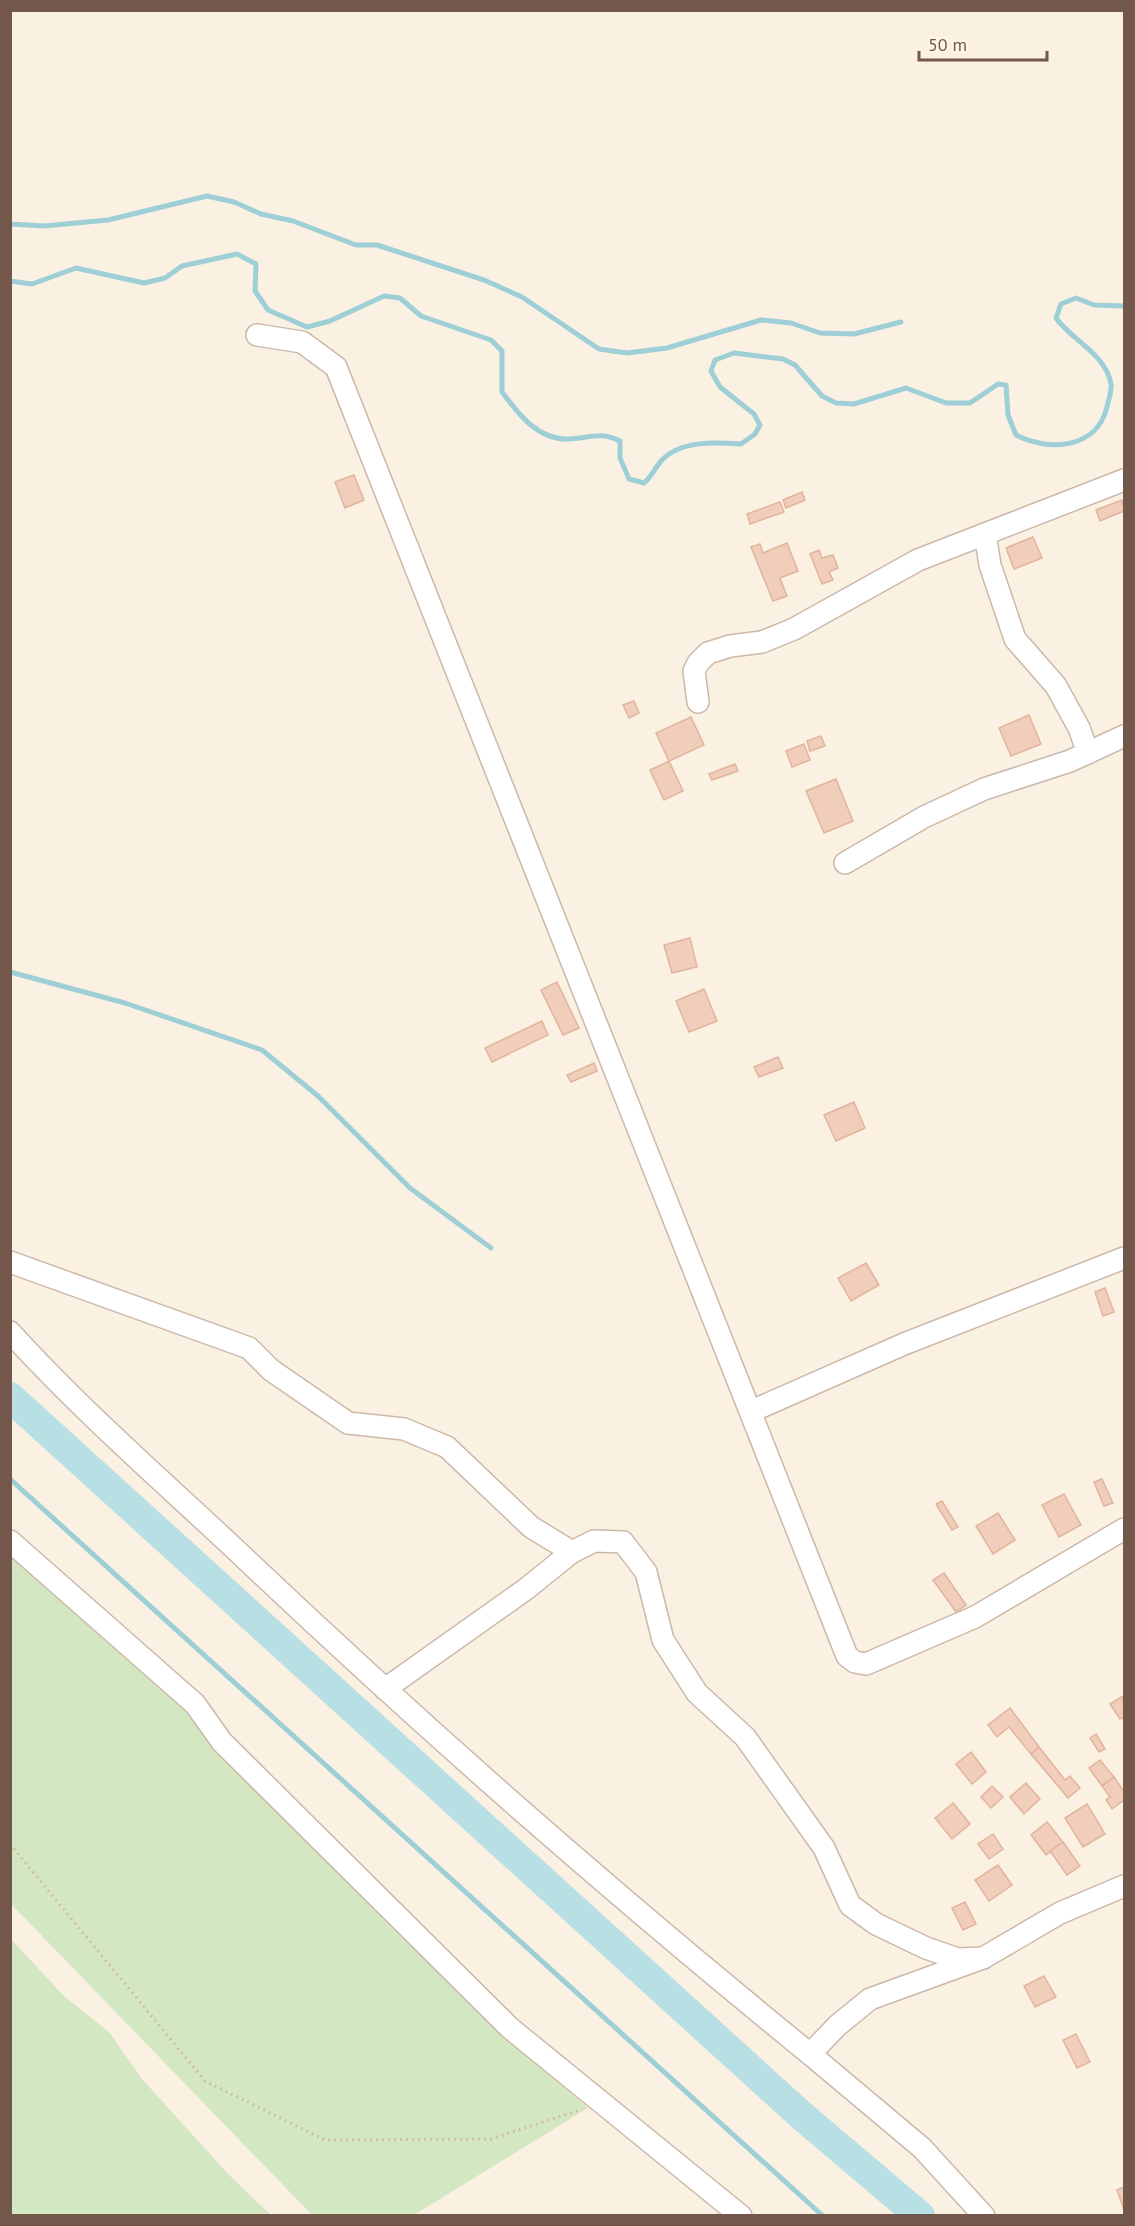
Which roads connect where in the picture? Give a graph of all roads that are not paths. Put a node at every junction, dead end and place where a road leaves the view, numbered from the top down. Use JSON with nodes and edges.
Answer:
{"nodes":[{"id":1,"x":257,"y":335,"type":"dead end"},
{"id":2,"x":1125,"y":480,"type":"edge"},
{"id":3,"x":986,"y":534,"type":"junction"},
{"id":4,"x":698,"y":702,"type":"dead end"},
{"id":5,"x":1125,"y":736,"type":"edge"},
{"id":6,"x":1088,"y":753,"type":"junction"},
{"id":7,"x":845,"y":862,"type":"dead end"},
{"id":8,"x":1125,"y":1258,"type":"edge"},
{"id":9,"x":10,"y":1262,"type":"edge"},
{"id":10,"x":10,"y":1332,"type":"edge"},
{"id":11,"x":752,"y":1410,"type":"junction"},
{"id":12,"x":1125,"y":1529,"type":"edge"},
{"id":13,"x":10,"y":1541,"type":"edge"},
{"id":14,"x":572,"y":1552,"type":"junction"},
{"id":15,"x":385,"y":1689,"type":"junction"},
{"id":16,"x":1125,"y":1886,"type":"edge"},
{"id":17,"x":983,"y":1958,"type":"junction"},
{"id":18,"x":810,"y":2054,"type":"junction"},
{"id":19,"x":741,"y":2216,"type":"edge"},
{"id":20,"x":984,"y":2216,"type":"edge"}],
"edges":[{"from":1,"to":11,"type":"street"},
{"from":2,"to":3,"type":"street"},
{"from":3,"to":4,"type":"street"},
{"from":3,"to":6,"type":"street"},
{"from":5,"to":6,"type":"street"},
{"from":6,"to":7,"type":"street"},
{"from":8,"to":11,"type":"street"},
{"from":9,"to":14,"type":"street"},
{"from":10,"to":15,"type":"street"},
{"from":11,"to":12,"type":"street"},
{"from":13,"to":19,"type":"street"},
{"from":14,"to":15,"type":"street"},
{"from":14,"to":17,"type":"street"},
{"from":15,"to":18,"type":"street"},
{"from":16,"to":17,"type":"street"},
{"from":17,"to":18,"type":"street"},
{"from":18,"to":20,"type":"street"}]}
